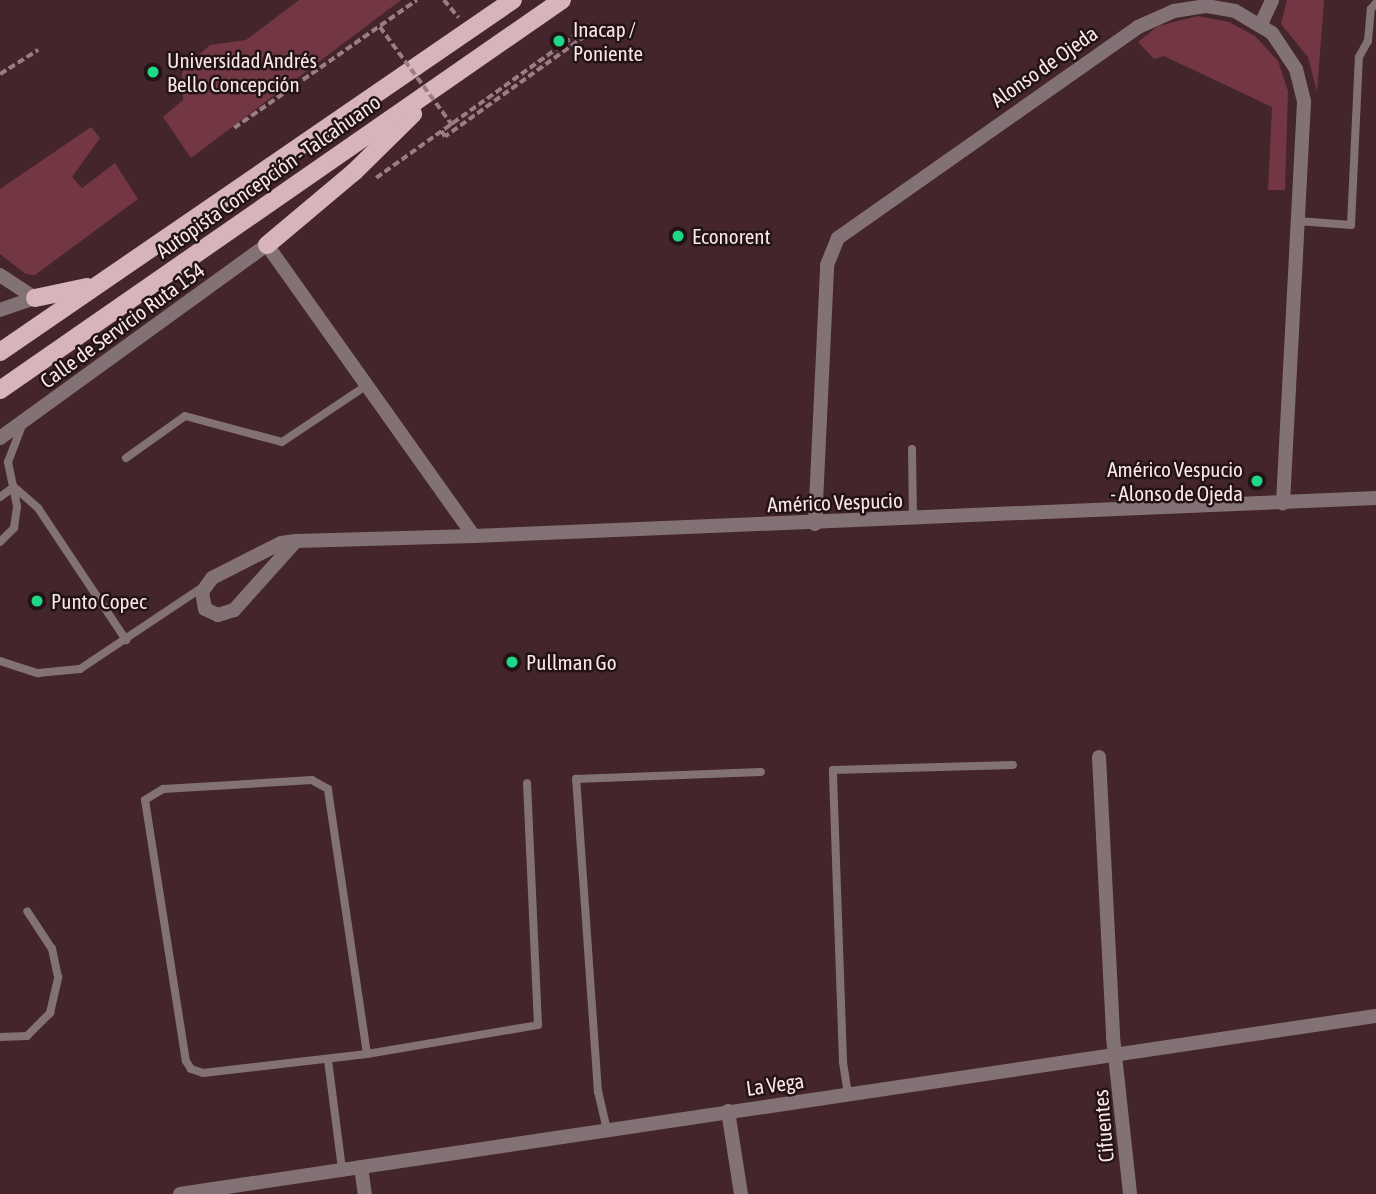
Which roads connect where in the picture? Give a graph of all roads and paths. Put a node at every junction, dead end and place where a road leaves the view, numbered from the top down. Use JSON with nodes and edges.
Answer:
{"nodes":[{"id":1,"x":417,"y":0,"type":"edge"},
{"id":2,"x":513,"y":0,"type":"edge"},
{"id":3,"x":562,"y":0,"type":"edge"},
{"id":4,"x":1272,"y":0,"type":"edge"},
{"id":5,"x":1374,"y":2,"type":"edge"},
{"id":6,"x":1261,"y":24,"type":"junction"},
{"id":7,"x":380,"y":27,"type":"junction"},
{"id":8,"x":38,"y":50,"type":"dead end"},
{"id":9,"x":0,"y":74,"type":"edge"},
{"id":10,"x":440,"y":85,"type":"junction"},
{"id":11,"x":452,"y":124,"type":"junction"},
{"id":12,"x":234,"y":128,"type":"dead end"},
{"id":13,"x":456,"y":130,"type":"junction"},
{"id":14,"x":441,"y":131,"type":"junction"},
{"id":15,"x":373,"y":180,"type":"dead end"},
{"id":16,"x":1298,"y":221,"type":"junction"},
{"id":17,"x":267,"y":245,"type":"junction"},
{"id":18,"x":0,"y":275,"type":"edge"},
{"id":19,"x":97,"y":285,"type":"junction"},
{"id":20,"x":35,"y":298,"type":"junction"},
{"id":21,"x":0,"y":310,"type":"edge"},
{"id":22,"x":0,"y":352,"type":"edge"},
{"id":23,"x":367,"y":384,"type":"junction"},
{"id":24,"x":0,"y":390,"type":"edge"},
{"id":25,"x":23,"y":422,"type":"junction"},
{"id":26,"x":0,"y":438,"type":"edge"},
{"id":27,"x":912,"y":449,"type":"dead end"},
{"id":28,"x":126,"y":458,"type":"dead end"},
{"id":29,"x":14,"y":487,"type":"junction"},
{"id":30,"x":0,"y":496,"type":"edge"},
{"id":31,"x":1376,"y":498,"type":"edge"},
{"id":32,"x":1283,"y":503,"type":"junction"},
{"id":33,"x":913,"y":520,"type":"junction"},
{"id":34,"x":815,"y":524,"type":"junction"},
{"id":35,"x":474,"y":536,"type":"junction"},
{"id":36,"x":296,"y":541,"type":"junction"},
{"id":37,"x":0,"y":542,"type":"edge"},
{"id":38,"x":206,"y":586,"type":"junction"},
{"id":39,"x":126,"y":640,"type":"junction"},
{"id":40,"x":0,"y":661,"type":"edge"},
{"id":41,"x":1099,"y":757,"type":"dead end"},
{"id":42,"x":1013,"y":765,"type":"dead end"},
{"id":43,"x":761,"y":772,"type":"dead end"},
{"id":44,"x":527,"y":783,"type":"dead end"},
{"id":45,"x":26,"y":911,"type":"dead end"},
{"id":46,"x":1376,"y":1016,"type":"edge"},
{"id":47,"x":0,"y":1037,"type":"edge"},
{"id":48,"x":367,"y":1054,"type":"junction"},
{"id":49,"x":1118,"y":1054,"type":"junction"},
{"id":50,"x":328,"y":1060,"type":"junction"},
{"id":51,"x":848,"y":1094,"type":"junction"},
{"id":52,"x":728,"y":1111,"type":"junction"},
{"id":53,"x":607,"y":1130,"type":"junction"},
{"id":54,"x":361,"y":1167,"type":"junction"},
{"id":55,"x":342,"y":1170,"type":"junction"},
{"id":56,"x":180,"y":1194,"type":"edge"},
{"id":57,"x":365,"y":1194,"type":"edge"},
{"id":58,"x":741,"y":1194,"type":"edge"},
{"id":59,"x":1130,"y":1194,"type":"edge"}],
"edges":[{"from":1,"to":7,"type":"path"},
{"from":2,"to":19,"type":"main road","name":"Autopista Concepción - Talcahuano"},
{"from":3,"to":10,"type":"main road","name":"Autopista Concepción - Talcahuano"},
{"from":4,"to":6,"type":"street"},
{"from":5,"to":16,"type":"lane"},
{"from":6,"to":16,"type":"street","name":"Alonso de Ojeda"},
{"from":6,"to":34,"type":"street","name":"Alonso de Ojeda"},
{"from":7,"to":11,"type":"path","bridge":true},
{"from":7,"to":12,"type":"path"},
{"from":8,"to":9,"type":"path"},
{"from":10,"to":17,"type":"main road"},
{"from":10,"to":24,"type":"main road","name":"Autopista Concepción - Talcahuano"},
{"from":11,"to":13,"type":"path","bridge":true},
{"from":11,"to":13,"type":"path"},
{"from":11,"to":14,"type":"path"},
{"from":13,"to":14,"type":"path"},
{"from":14,"to":15,"type":"path"},
{"from":16,"to":32,"type":"street","name":"Alonso de Ojeda"},
{"from":17,"to":23,"type":"street"},
{"from":17,"to":25,"type":"street","name":"Calle de Servicio Ruta 154"},
{"from":18,"to":20,"type":"street"},
{"from":19,"to":20,"type":"main road"},
{"from":19,"to":22,"type":"main road","name":"Autopista Concepción - Talcahuano"},
{"from":20,"to":21,"type":"street"},
{"from":23,"to":28,"type":"lane"},
{"from":23,"to":35,"type":"street"},
{"from":25,"to":26,"type":"street","name":"Calle de Servicio Ruta 154"},
{"from":25,"to":29,"type":"lane"},
{"from":27,"to":33,"type":"lane"},
{"from":29,"to":30,"type":"lane"},
{"from":29,"to":37,"type":"lane"},
{"from":29,"to":39,"type":"lane"},
{"from":31,"to":32,"type":"street","name":"Américo Vespucio"},
{"from":32,"to":33,"type":"street","name":"Américo Vespucio"},
{"from":33,"to":34,"type":"street","name":"Américo Vespucio"},
{"from":34,"to":35,"type":"street","name":"Américo Vespucio"},
{"from":35,"to":36,"type":"street","name":"Américo Vespucio"},
{"from":36,"to":38,"type":"street","name":"Américo Vespucio"},
{"from":36,"to":38,"type":"street"},
{"from":38,"to":39,"type":"lane"},
{"from":39,"to":40,"type":"lane"},
{"from":41,"to":49,"type":"street","name":"Cifuentes"},
{"from":42,"to":51,"type":"lane"},
{"from":43,"to":53,"type":"lane"},
{"from":44,"to":48,"type":"lane"},
{"from":45,"to":47,"type":"lane"},
{"from":46,"to":49,"type":"street","name":"La Vega"},
{"from":48,"to":50,"type":"lane"},
{"from":48,"to":50,"type":"lane"},
{"from":49,"to":51,"type":"street","name":"La Vega"},
{"from":49,"to":59,"type":"street","name":"Cifuentes"},
{"from":50,"to":55,"type":"lane"},
{"from":51,"to":52,"type":"street","name":"La Vega"},
{"from":52,"to":53,"type":"street","name":"La Vega"},
{"from":52,"to":58,"type":"street"},
{"from":53,"to":54,"type":"street","name":"La Vega"},
{"from":54,"to":55,"type":"street","name":"La Vega"},
{"from":54,"to":57,"type":"street"},
{"from":55,"to":56,"type":"street","name":"La Vega"}]}
